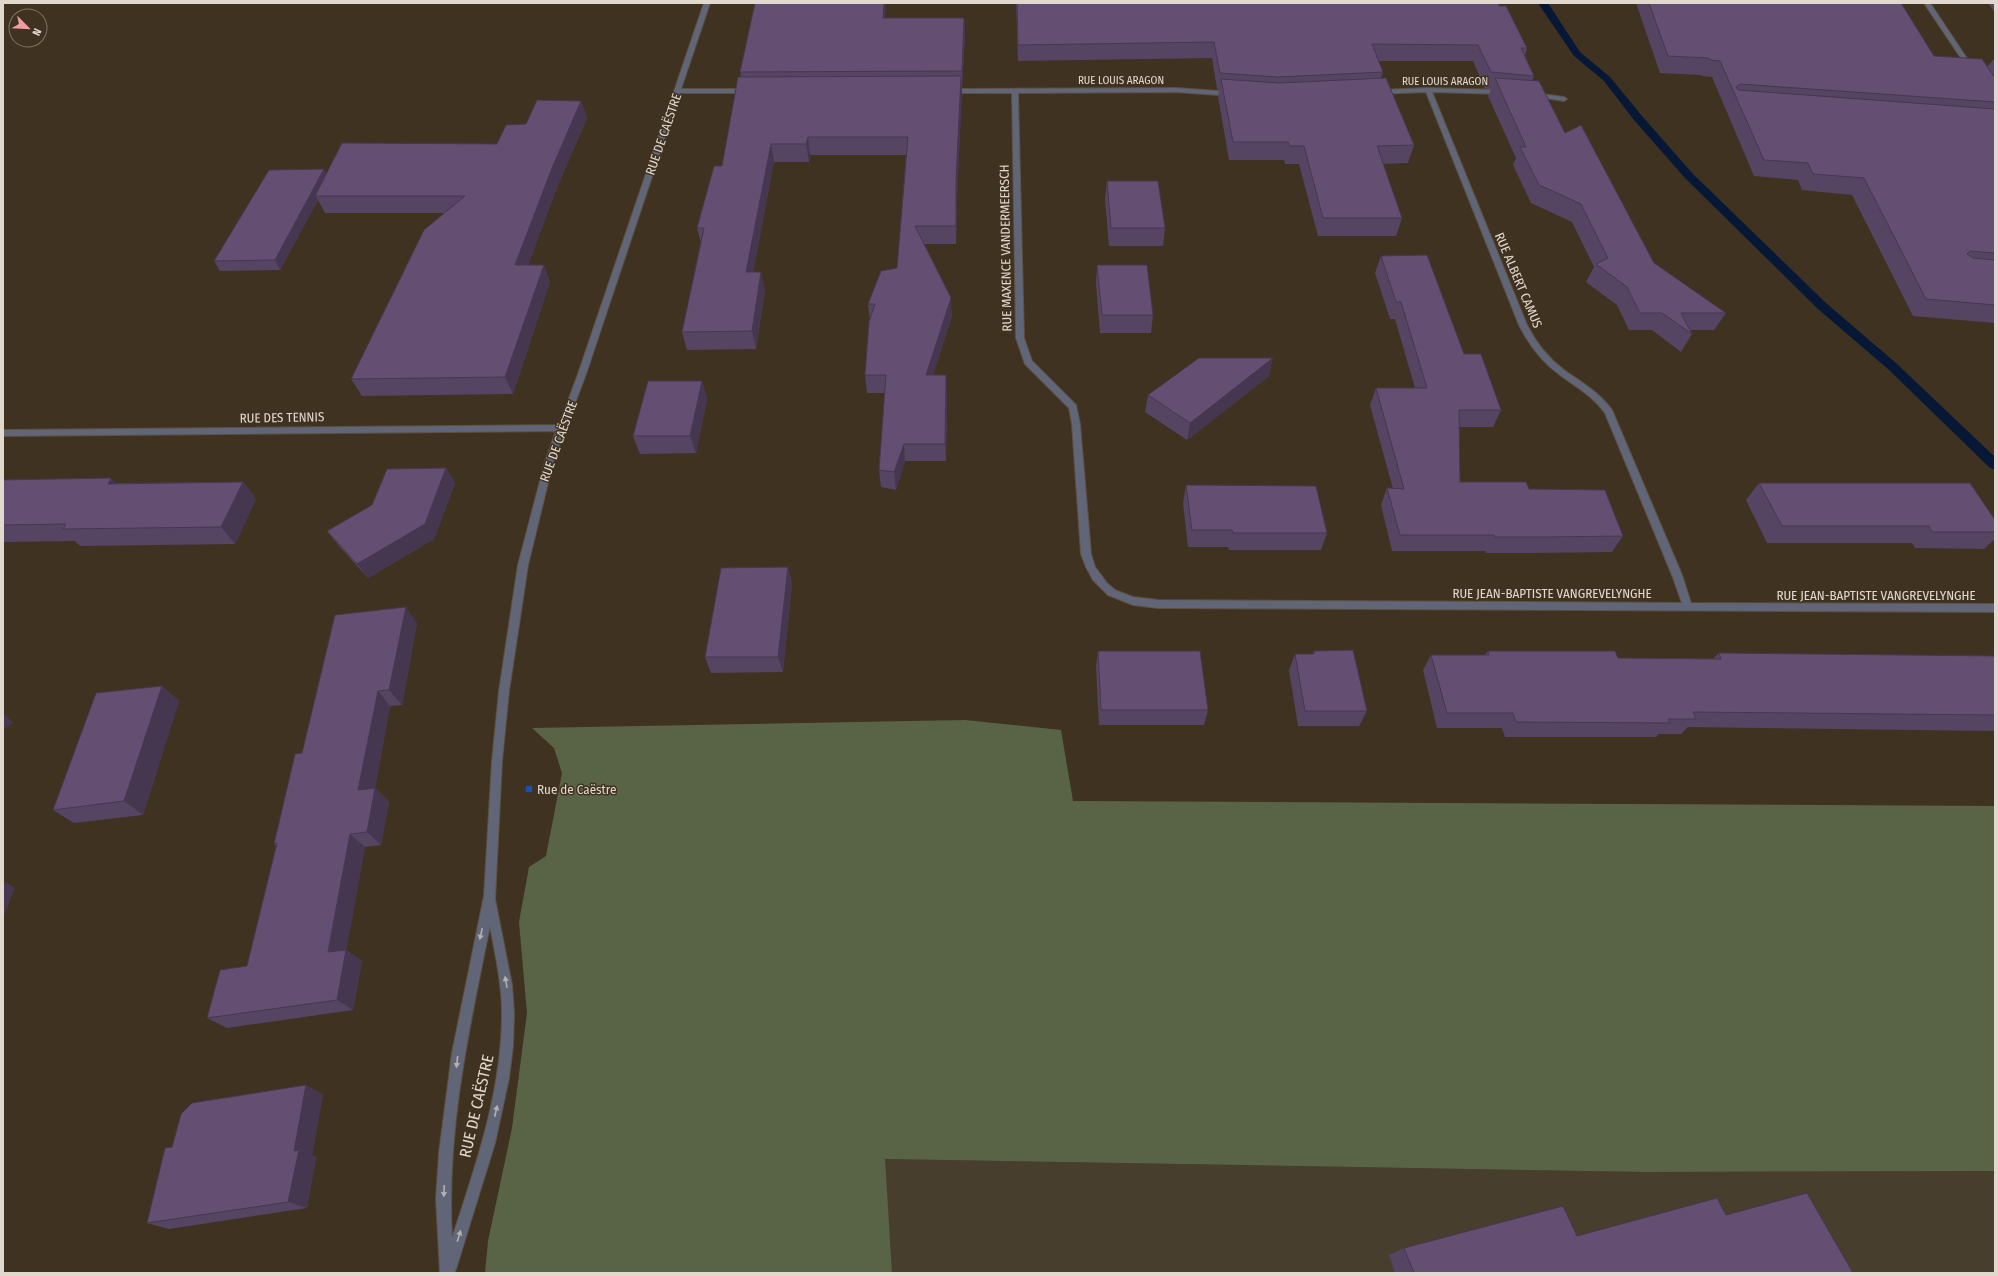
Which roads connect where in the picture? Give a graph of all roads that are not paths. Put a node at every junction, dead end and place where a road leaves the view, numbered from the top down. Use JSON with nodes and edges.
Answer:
{"nodes":[{"id":1,"x":707,"y":3,"type":"edge"},
{"id":2,"x":1926,"y":3,"type":"edge"},
{"id":3,"x":1974,"y":73,"type":"edge"},
{"id":4,"x":1428,"y":90,"type":"junction"},
{"id":5,"x":678,"y":91,"type":"junction"},
{"id":6,"x":755,"y":91,"type":"edge"},
{"id":7,"x":938,"y":91,"type":"edge"},
{"id":8,"x":1015,"y":91,"type":"junction"},
{"id":9,"x":1374,"y":92,"type":"edge"},
{"id":10,"x":1508,"y":93,"type":"edge"},
{"id":11,"x":1238,"y":94,"type":"edge"},
{"id":12,"x":1524,"y":94,"type":"edge"},
{"id":13,"x":1564,"y":99,"type":"dead end"},
{"id":14,"x":561,"y":428,"type":"junction"},
{"id":15,"x":3,"y":433,"type":"edge"},
{"id":16,"x":1110,"y":591,"type":"joint"},
{"id":17,"x":1688,"y":607,"type":"junction"},
{"id":18,"x":1995,"y":608,"type":"edge"},
{"id":19,"x":490,"y":896,"type":"junction"},
{"id":20,"x":447,"y":1273,"type":"edge"}],
"edges":[{"from":1,"to":5,"type":"street","name":"RUE DE CAËSTRE"},
{"from":2,"to":3,"type":"street"},
{"from":4,"to":9,"type":"street","name":"RUE LOUIS ARAGON"},
{"from":4,"to":10,"type":"street","name":"RUE LOUIS ARAGON"},
{"from":4,"to":17,"type":"street","name":"RUE ALBERT CAMUS"},
{"from":5,"to":6,"type":"street"},
{"from":5,"to":14,"type":"street","name":"RUE DE CAËSTRE"},
{"from":7,"to":8,"type":"street","name":"RUE LOUIS ARAGON"},
{"from":8,"to":11,"type":"street","name":"RUE LOUIS ARAGON"},
{"from":8,"to":16,"type":"street","name":"RUE MAXENCE VANDERMEERSCH"},
{"from":12,"to":13,"type":"street"},
{"from":14,"to":15,"type":"street","name":"RUE DES TENNIS"},
{"from":14,"to":19,"type":"street","name":"RUE DE CAËSTRE"},
{"from":16,"to":17,"type":"street","name":"RUE JEAN-BAPTISTE VANGREVELYNGHE"},
{"from":17,"to":18,"type":"street","name":"RUE JEAN-BAPTISTE VANGREVELYNGHE"},
{"from":19,"to":20,"type":"street","name":"RUE DE CAËSTRE","one_way":true},
{"from":20,"to":19,"type":"street","name":"RUE DE CAËSTRE","one_way":true}]}
